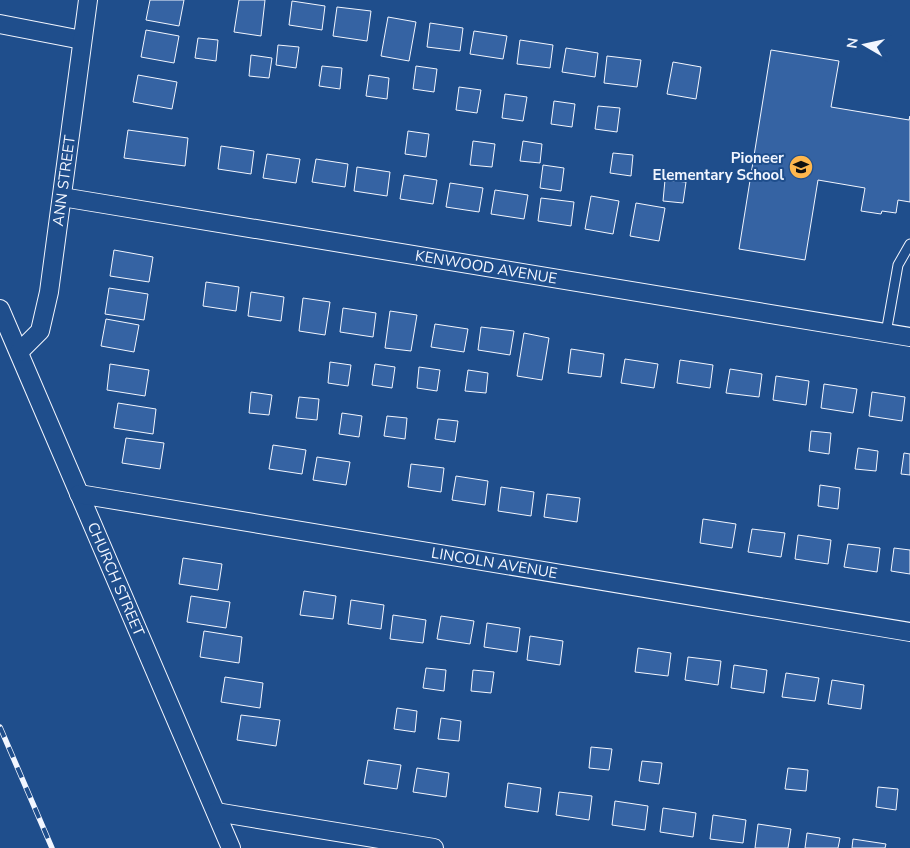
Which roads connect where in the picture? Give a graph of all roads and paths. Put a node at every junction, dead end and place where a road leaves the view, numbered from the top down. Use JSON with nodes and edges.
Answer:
{"nodes":[{"id":1,"x":88,"y":0,"type":"edge"},
{"id":2,"x":0,"y":24,"type":"edge"},
{"id":3,"x":82,"y":40,"type":"junction"},
{"id":4,"x":62,"y":197,"type":"junction"},
{"id":5,"x":910,"y":244,"type":"edge"},
{"id":6,"x":0,"y":309,"type":"edge"},
{"id":7,"x":886,"y":333,"type":"junction"},
{"id":8,"x":910,"y":337,"type":"edge"},
{"id":9,"x":19,"y":352,"type":"junction"},
{"id":10,"x":79,"y":494,"type":"junction"},
{"id":11,"x":910,"y":632,"type":"edge"},
{"id":12,"x":216,"y":812,"type":"junction"},
{"id":13,"x":231,"y":848,"type":"edge"},
{"id":14,"x":434,"y":848,"type":"edge"}],
"edges":[{"from":1,"to":3,"type":"street","name":"ANN STREET"},
{"from":2,"to":3,"type":"street"},
{"from":3,"to":4,"type":"street","name":"ANN STREET"},
{"from":4,"to":7,"type":"street","name":"KENWOOD AVENUE"},
{"from":4,"to":9,"type":"street","name":"ANN STREET"},
{"from":5,"to":7,"type":"lane"},
{"from":6,"to":9,"type":"street","name":"CHURCH STREET"},
{"from":7,"to":8,"type":"street","name":"KENWOOD AVENUE"},
{"from":9,"to":10,"type":"street","name":"CHURCH STREET"},
{"from":10,"to":11,"type":"street","name":"LINCOLN AVENUE"},
{"from":10,"to":12,"type":"street","name":"CHURCH STREET"},
{"from":12,"to":13,"type":"street","name":"CHURCH STREET"},
{"from":12,"to":14,"type":"street"}]}
